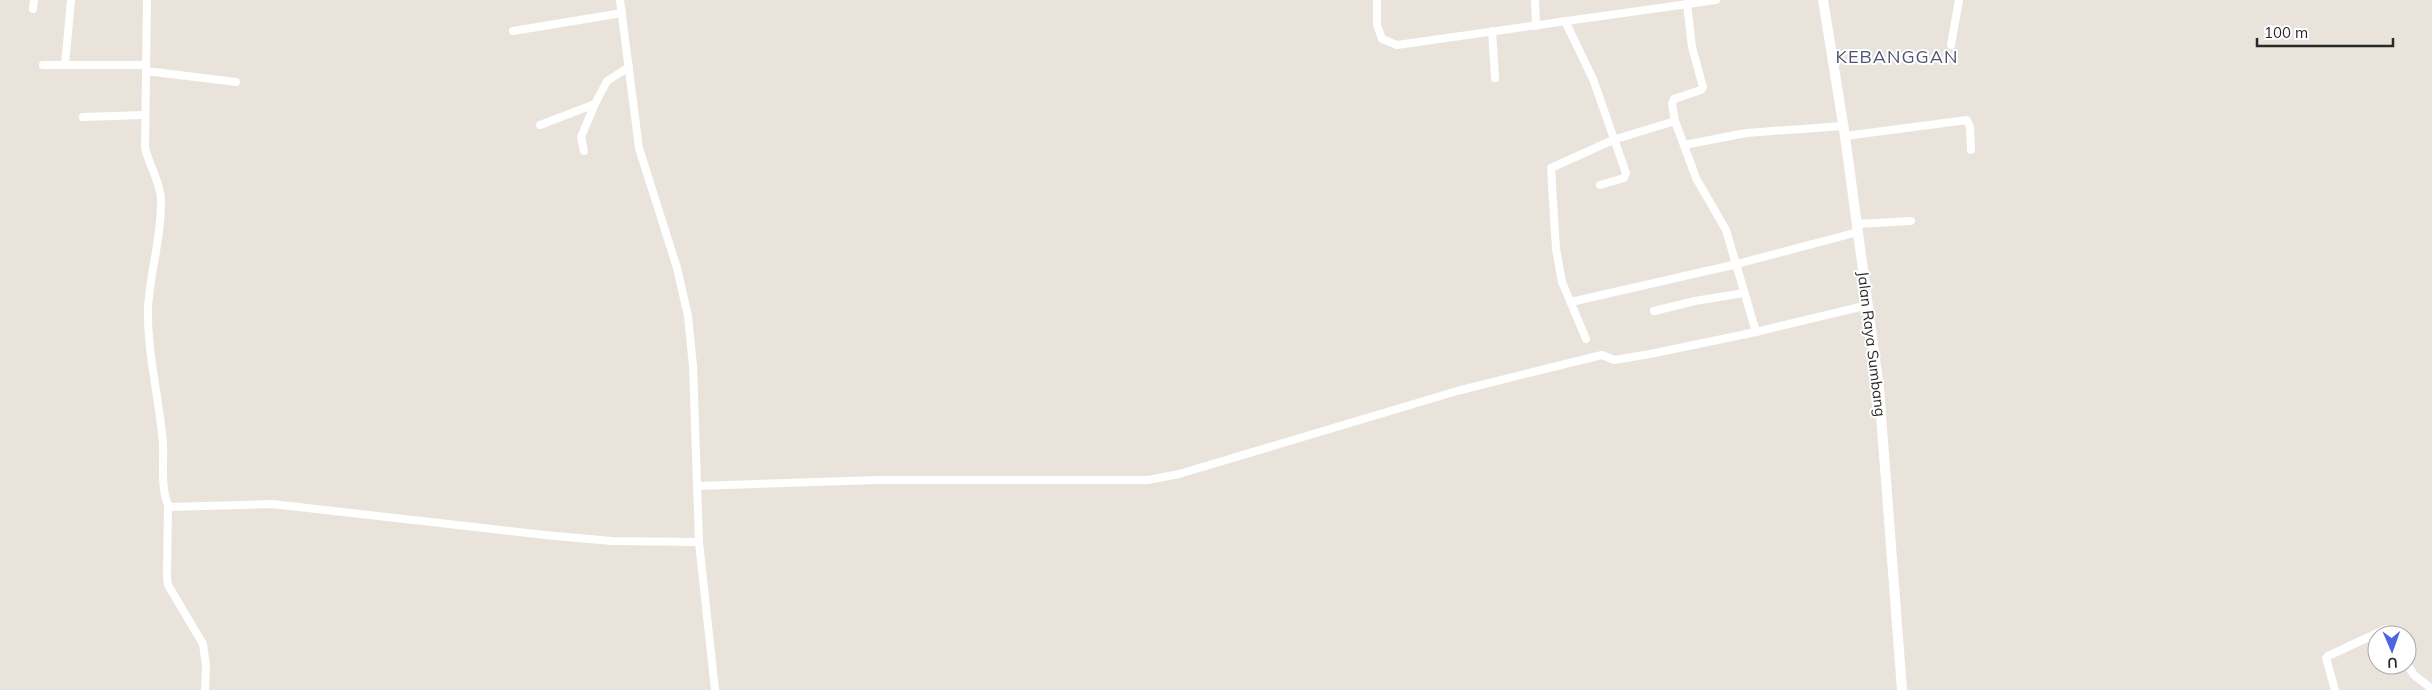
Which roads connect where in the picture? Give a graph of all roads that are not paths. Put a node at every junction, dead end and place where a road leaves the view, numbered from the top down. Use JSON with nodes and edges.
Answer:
{"nodes":[{"id":1,"x":34,"y":0,"type":"edge"},
{"id":2,"x":71,"y":0,"type":"edge"},
{"id":3,"x":147,"y":0,"type":"edge"},
{"id":4,"x":620,"y":0,"type":"edge"},
{"id":5,"x":1377,"y":0,"type":"edge"},
{"id":6,"x":1535,"y":0,"type":"edge"},
{"id":7,"x":1716,"y":0,"type":"edge"},
{"id":8,"x":1823,"y":0,"type":"edge"},
{"id":9,"x":1958,"y":0,"type":"edge"},
{"id":10,"x":1687,"y":4,"type":"junction"},
{"id":11,"x":33,"y":9,"type":"dead end"},
{"id":12,"x":622,"y":13,"type":"junction"},
{"id":13,"x":1565,"y":21,"type":"junction"},
{"id":14,"x":1536,"y":26,"type":"junction"},
{"id":15,"x":513,"y":31,"type":"dead end"},
{"id":16,"x":1492,"y":32,"type":"junction"},
{"id":17,"x":1951,"y":45,"type":"dead end"},
{"id":18,"x":44,"y":65,"type":"dead end"},
{"id":19,"x":65,"y":65,"type":"junction"},
{"id":20,"x":629,"y":67,"type":"junction"},
{"id":21,"x":146,"y":68,"type":"junction"},
{"id":22,"x":1495,"y":78,"type":"dead end"},
{"id":23,"x":236,"y":82,"type":"dead end"},
{"id":24,"x":596,"y":104,"type":"junction"},
{"id":25,"x":144,"y":115,"type":"junction"},
{"id":26,"x":82,"y":117,"type":"dead end"},
{"id":27,"x":1675,"y":121,"type":"junction"},
{"id":28,"x":540,"y":125,"type":"dead end"},
{"id":29,"x":1844,"y":131,"type":"junction"},
{"id":30,"x":1613,"y":140,"type":"junction"},
{"id":31,"x":1684,"y":145,"type":"junction"},
{"id":32,"x":1971,"y":150,"type":"dead end"},
{"id":33,"x":584,"y":151,"type":"dead end"},
{"id":34,"x":1600,"y":185,"type":"dead end"},
{"id":35,"x":1911,"y":221,"type":"dead end"},
{"id":36,"x":1858,"y":228,"type":"junction"},
{"id":37,"x":1737,"y":264,"type":"junction"},
{"id":38,"x":1744,"y":293,"type":"junction"},
{"id":39,"x":1572,"y":302,"type":"junction"},
{"id":40,"x":1868,"y":305,"type":"junction"},
{"id":41,"x":1654,"y":311,"type":"dead end"},
{"id":42,"x":1756,"y":332,"type":"junction"},
{"id":43,"x":1586,"y":339,"type":"dead end"},
{"id":44,"x":696,"y":486,"type":"junction"},
{"id":45,"x":168,"y":504,"type":"junction"},
{"id":46,"x":699,"y":542,"type":"junction"},
{"id":47,"x":2367,"y":639,"type":"edge"},
{"id":48,"x":2414,"y":675,"type":"edge"},
{"id":49,"x":2432,"y":689,"type":"edge"},
{"id":50,"x":205,"y":690,"type":"edge"},
{"id":51,"x":715,"y":690,"type":"edge"},
{"id":52,"x":1902,"y":690,"type":"edge"},
{"id":53,"x":2335,"y":690,"type":"edge"}],
"edges":[{"from":1,"to":11,"type":"street"},
{"from":2,"to":19,"type":"street"},
{"from":3,"to":21,"type":"street"},
{"from":4,"to":12,"type":"street"},
{"from":5,"to":16,"type":"street"},
{"from":6,"to":14,"type":"street"},
{"from":7,"to":10,"type":"street"},
{"from":8,"to":29,"type":"street","name":"Jalan Raya Sumbang"},
{"from":9,"to":17,"type":"street"},
{"from":10,"to":13,"type":"street"},
{"from":10,"to":27,"type":"street"},
{"from":12,"to":15,"type":"street"},
{"from":12,"to":20,"type":"street"},
{"from":13,"to":14,"type":"street"},
{"from":13,"to":30,"type":"street"},
{"from":14,"to":16,"type":"street"},
{"from":16,"to":22,"type":"street"},
{"from":18,"to":19,"type":"street"},
{"from":19,"to":21,"type":"street"},
{"from":20,"to":24,"type":"street"},
{"from":20,"to":44,"type":"street"},
{"from":21,"to":23,"type":"street"},
{"from":21,"to":25,"type":"street"},
{"from":24,"to":28,"type":"street"},
{"from":24,"to":33,"type":"street"},
{"from":25,"to":26,"type":"street"},
{"from":25,"to":45,"type":"street"},
{"from":27,"to":30,"type":"street"},
{"from":27,"to":31,"type":"street"},
{"from":29,"to":31,"type":"street"},
{"from":29,"to":32,"type":"street"},
{"from":29,"to":36,"type":"street","name":"Jalan Raya Sumbang"},
{"from":30,"to":34,"type":"street"},
{"from":30,"to":39,"type":"street"},
{"from":31,"to":37,"type":"street"},
{"from":35,"to":36,"type":"street"},
{"from":36,"to":37,"type":"street"},
{"from":36,"to":40,"type":"street","name":"Jalan Raya Sumbang"},
{"from":37,"to":38,"type":"street"},
{"from":37,"to":39,"type":"street"},
{"from":38,"to":41,"type":"street"},
{"from":38,"to":42,"type":"street"},
{"from":39,"to":43,"type":"street"},
{"from":40,"to":42,"type":"street"},
{"from":40,"to":52,"type":"street","name":"Jalan Raya Sumbang"},
{"from":42,"to":44,"type":"street"},
{"from":44,"to":46,"type":"street"},
{"from":45,"to":46,"type":"street"},
{"from":45,"to":50,"type":"street"},
{"from":46,"to":51,"type":"street"},
{"from":47,"to":53,"type":"street"},
{"from":48,"to":49,"type":"street"}]}
